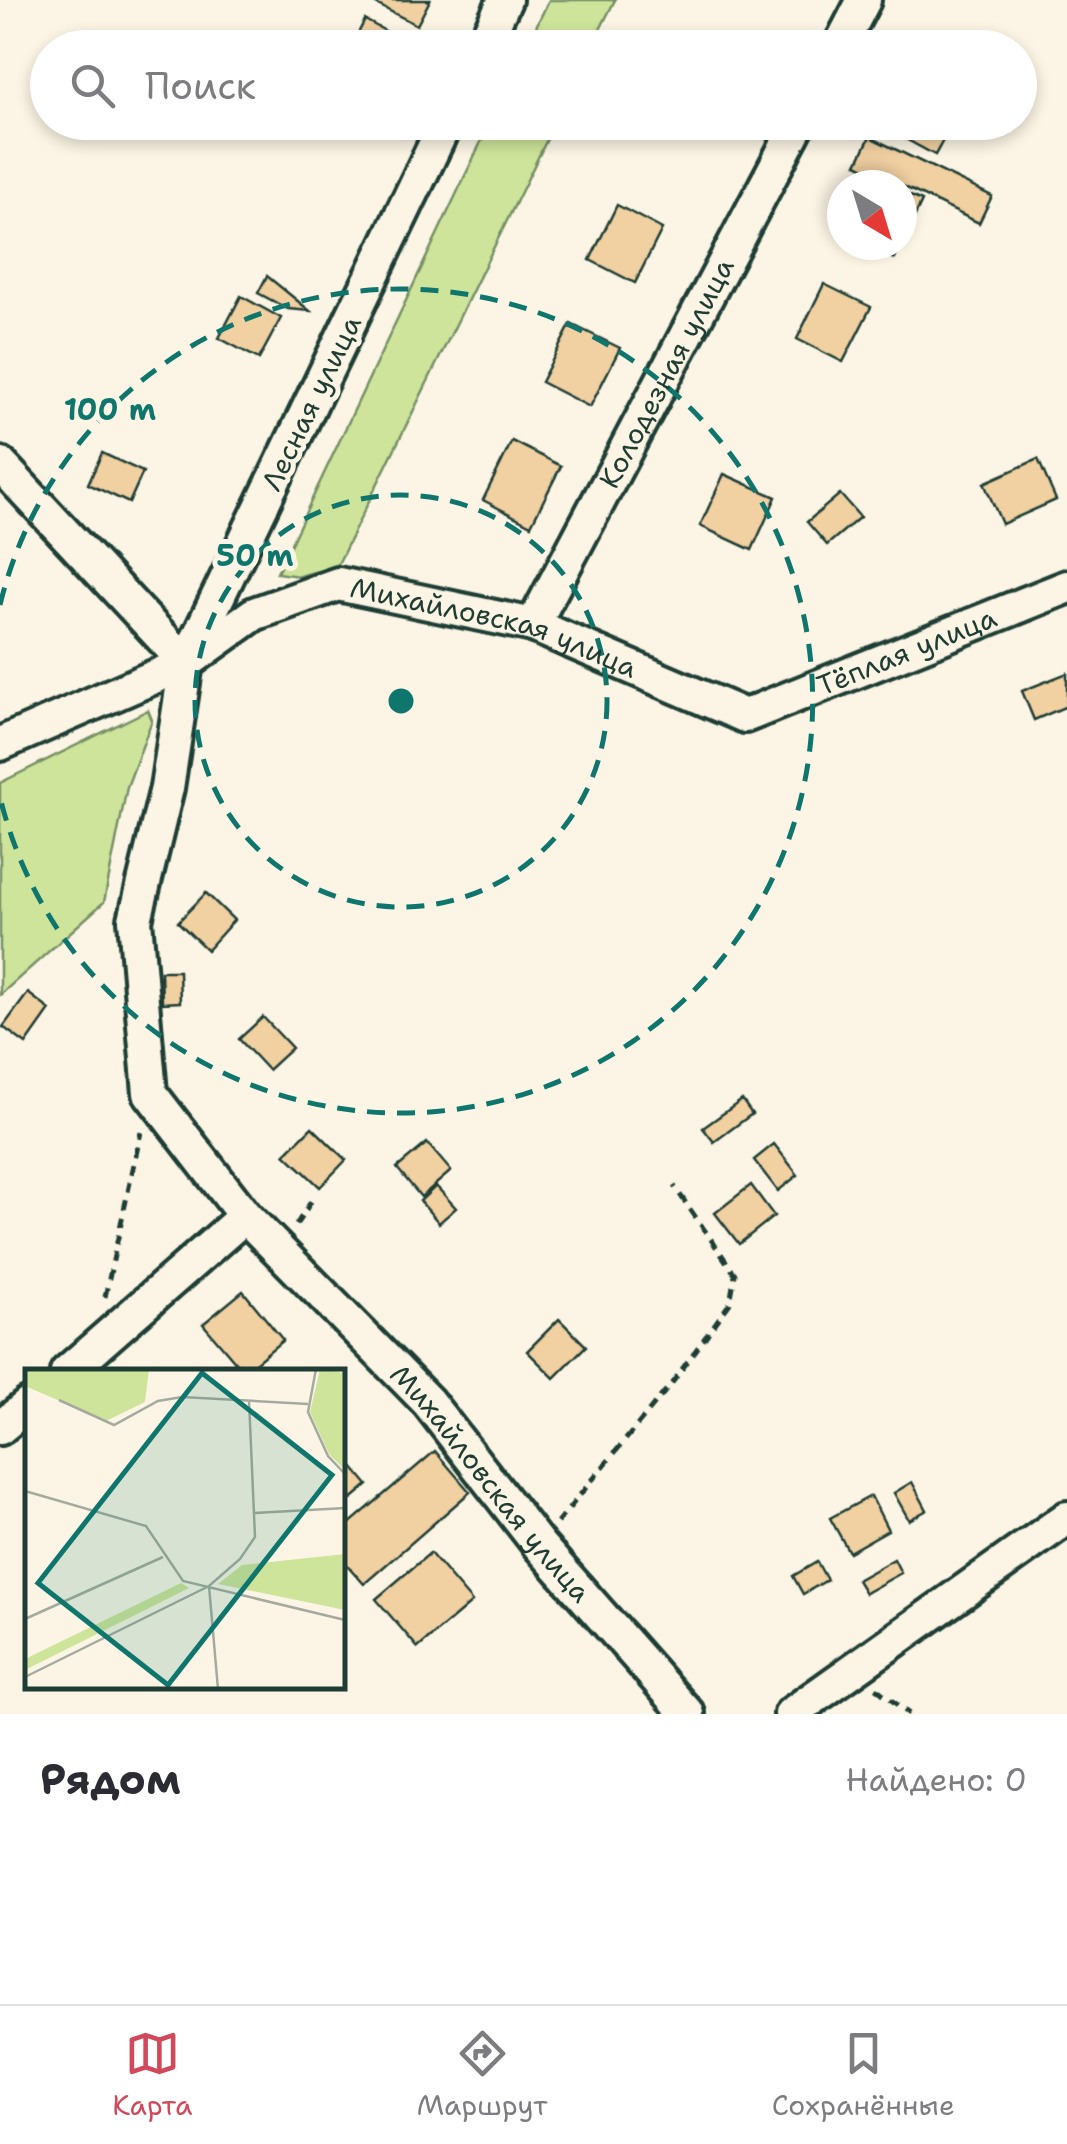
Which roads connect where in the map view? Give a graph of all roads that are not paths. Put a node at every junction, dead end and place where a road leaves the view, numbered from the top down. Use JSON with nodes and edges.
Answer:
{"nodes":[{"id":1,"x":505,"y":0,"type":"edge"},
{"id":2,"x":864,"y":0,"type":"edge"},
{"id":3,"x":491,"y":30,"type":"edge"},
{"id":4,"x":848,"y":30,"type":"edge"},
{"id":5,"x":437,"y":140,"type":"edge"},
{"id":6,"x":790,"y":140,"type":"edge"},
{"id":7,"x":0,"y":464,"type":"edge"},
{"id":8,"x":1067,"y":587,"type":"edge"},
{"id":9,"x":533,"y":626,"type":"junction"},
{"id":10,"x":186,"y":664,"type":"junction"},
{"id":11,"x":744,"y":716,"type":"joint"},
{"id":12,"x":0,"y":744,"type":"edge"},
{"id":13,"x":245,"y":1216,"type":"junction"},
{"id":14,"x":71,"y":1369,"type":"edge"},
{"id":15,"x":25,"y":1407,"type":"edge"},
{"id":16,"x":0,"y":1428,"type":"edge"},
{"id":17,"x":1067,"y":1518,"type":"edge"},
{"id":18,"x":688,"y":1714,"type":"edge"},
{"id":19,"x":791,"y":1714,"type":"edge"}],
"edges":[{"from":1,"to":3,"type":"street"},
{"from":2,"to":4,"type":"street"},
{"from":5,"to":10,"type":"street","name":"Лесная улица"},
{"from":6,"to":9,"type":"street","name":"Колодезная улица"},
{"from":7,"to":10,"type":"street"},
{"from":8,"to":11,"type":"street","name":"Тёплая улица"},
{"from":9,"to":10,"type":"street","name":"Михайловская улица"},
{"from":9,"to":11,"type":"street","name":"Михайловская улица"},
{"from":10,"to":12,"type":"street"},
{"from":10,"to":13,"type":"street","name":"Михайловская улица"},
{"from":13,"to":14,"type":"street"},
{"from":13,"to":18,"type":"street","name":"Михайловская улица"},
{"from":15,"to":16,"type":"street"},
{"from":17,"to":19,"type":"street"}]}
